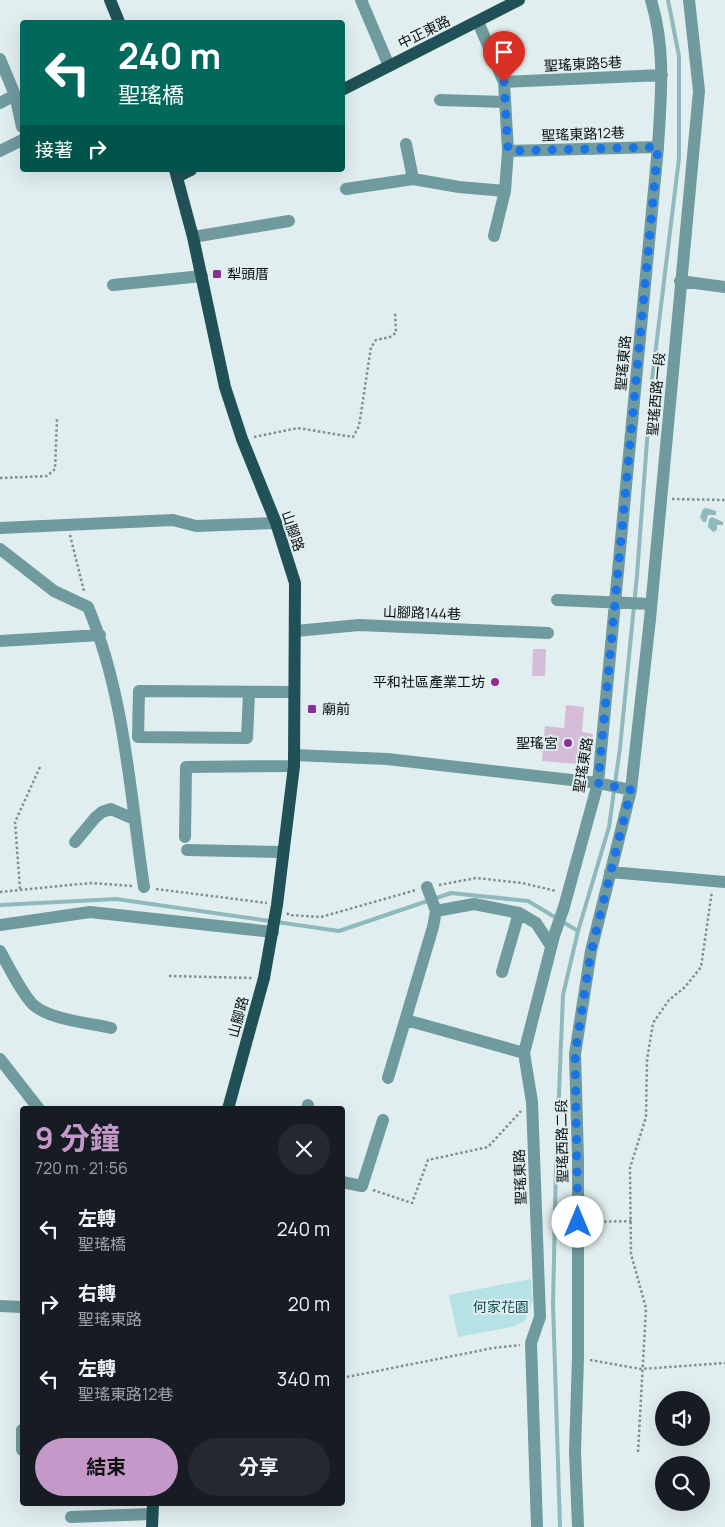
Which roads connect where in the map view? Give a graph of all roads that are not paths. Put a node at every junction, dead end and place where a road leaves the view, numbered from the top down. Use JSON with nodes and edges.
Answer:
{"nodes":[{"id":1,"x":110,"y":0,"type":"edge"},
{"id":2,"x":361,"y":0,"type":"edge"},
{"id":3,"x":519,"y":0,"type":"edge"},
{"id":4,"x":651,"y":0,"type":"edge"},
{"id":5,"x":689,"y":0,"type":"edge"},
{"id":6,"x":118,"y":20,"type":"edge"},
{"id":7,"x":478,"y":22,"type":"junction"},
{"id":8,"x":0,"y":59,"type":"edge"},
{"id":9,"x":389,"y":66,"type":"junction"},
{"id":10,"x":662,"y":75,"type":"junction"},
{"id":11,"x":504,"y":82,"type":"junction"},
{"id":12,"x":345,"y":88,"type":"edge"},
{"id":13,"x":15,"y":96,"type":"junction"},
{"id":14,"x":440,"y":100,"type":"dead end"},
{"id":15,"x":505,"y":102,"type":"junction"},
{"id":16,"x":0,"y":103,"type":"edge"},
{"id":17,"x":20,"y":118,"type":"edge"},
{"id":18,"x":20,"y":141,"type":"edge"},
{"id":19,"x":406,"y":144,"type":"dead end"},
{"id":20,"x":658,"y":147,"type":"junction"},
{"id":21,"x":0,"y":151,"type":"edge"},
{"id":22,"x":508,"y":151,"type":"junction"},
{"id":23,"x":176,"y":173,"type":"edge"},
{"id":24,"x":413,"y":179,"type":"junction"},
{"id":25,"x":346,"y":189,"type":"dead end"},
{"id":26,"x":505,"y":191,"type":"junction"},
{"id":27,"x":289,"y":221,"type":"dead end"},
{"id":28,"x":494,"y":236,"type":"dead end"},
{"id":29,"x":193,"y":237,"type":"junction"},
{"id":30,"x":202,"y":276,"type":"junction"},
{"id":31,"x":680,"y":281,"type":"junction"},
{"id":32,"x":113,"y":285,"type":"dead end"},
{"id":33,"x":725,"y":287,"type":"edge"},
{"id":34,"x":276,"y":523,"type":"junction"},
{"id":35,"x":0,"y":528,"type":"edge"},
{"id":36,"x":0,"y":549,"type":"edge"},
{"id":37,"x":557,"y":600,"type":"dead end"},
{"id":38,"x":616,"y":602,"type":"junction"},
{"id":39,"x":651,"y":604,"type":"junction"},
{"id":40,"x":296,"y":631,"type":"junction"},
{"id":41,"x":548,"y":633,"type":"dead end"},
{"id":42,"x":100,"y":635,"type":"junction"},
{"id":43,"x":0,"y":641,"type":"edge"},
{"id":44,"x":294,"y":692,"type":"junction"},
{"id":45,"x":249,"y":693,"type":"junction"},
{"id":46,"x":294,"y":761,"type":"junction"},
{"id":47,"x":601,"y":783,"type":"junction"},
{"id":48,"x":631,"y":790,"type":"junction"},
{"id":49,"x":134,"y":819,"type":"junction"},
{"id":50,"x":185,"y":837,"type":"dead end"},
{"id":51,"x":76,"y":842,"type":"dead end"},
{"id":52,"x":187,"y":850,"type":"dead end"},
{"id":53,"x":282,"y":852,"type":"junction"},
{"id":54,"x":610,"y":872,"type":"junction"},
{"id":55,"x":719,"y":882,"type":"edge"},
{"id":56,"x":144,"y":887,"type":"dead end"},
{"id":57,"x":427,"y":887,"type":"dead end"},
{"id":58,"x":436,"y":911,"type":"junction"},
{"id":59,"x":519,"y":913,"type":"junction"},
{"id":60,"x":0,"y":924,"type":"edge"},
{"id":61,"x":274,"y":932,"type":"junction"},
{"id":62,"x":552,"y":941,"type":"junction"},
{"id":63,"x":0,"y":951,"type":"edge"},
{"id":64,"x":502,"y":972,"type":"dead end"},
{"id":65,"x":406,"y":1020,"type":"junction"},
{"id":66,"x":111,"y":1028,"type":"dead end"},
{"id":67,"x":524,"y":1053,"type":"junction"},
{"id":68,"x":0,"y":1059,"type":"edge"},
{"id":69,"x":388,"y":1078,"type":"dead end"},
{"id":70,"x":37,"y":1106,"type":"edge"},
{"id":71,"x":229,"y":1106,"type":"edge"},
{"id":72,"x":383,"y":1120,"type":"dead end"},
{"id":73,"x":345,"y":1183,"type":"edge"},
{"id":74,"x":0,"y":1306,"type":"edge"},
{"id":75,"x":20,"y":1307,"type":"edge"},
{"id":76,"x":152,"y":1515,"type":"edge"},
{"id":77,"x":71,"y":1517,"type":"dead end"},
{"id":78,"x":537,"y":1527,"type":"edge"},
{"id":79,"x":578,"y":1527,"type":"edge"}],
"edges":[{"from":1,"to":6,"type":"main road"},
{"from":2,"to":9,"type":"street"},
{"from":3,"to":7,"type":"main road","name":"中正東路"},
{"from":4,"to":10,"type":"street","name":"聖瑤東路"},
{"from":5,"to":31,"type":"street","name":"聖瑤西路一段"},
{"from":7,"to":9,"type":"main road","name":"中正東路"},
{"from":7,"to":11,"type":"street"},
{"from":8,"to":13,"type":"street"},
{"from":9,"to":12,"type":"main road","name":"中正東路"},
{"from":10,"to":11,"type":"street","name":"聖瑤東路5巷"},
{"from":10,"to":20,"type":"street","name":"聖瑤東路"},
{"from":11,"to":15,"type":"street"},
{"from":13,"to":16,"type":"street"},
{"from":13,"to":17,"type":"street"},
{"from":14,"to":15,"type":"street"},
{"from":15,"to":22,"type":"street"},
{"from":18,"to":21,"type":"street"},
{"from":19,"to":24,"type":"street"},
{"from":20,"to":22,"type":"street","name":"聖瑤東路12巷"},
{"from":20,"to":38,"type":"street","name":"聖瑤東路"},
{"from":22,"to":26,"type":"street"},
{"from":23,"to":29,"type":"main road","name":"山腳路"},
{"from":24,"to":25,"type":"street"},
{"from":24,"to":26,"type":"street"},
{"from":26,"to":28,"type":"street"},
{"from":27,"to":29,"type":"street"},
{"from":29,"to":30,"type":"main road","name":"山腳路"},
{"from":30,"to":32,"type":"street"},
{"from":30,"to":34,"type":"main road","name":"山腳路"},
{"from":31,"to":33,"type":"street"},
{"from":31,"to":39,"type":"street","name":"聖瑤西路一段"},
{"from":34,"to":35,"type":"street"},
{"from":34,"to":40,"type":"main road","name":"山腳路"},
{"from":36,"to":42,"type":"street"},
{"from":37,"to":38,"type":"street"},
{"from":38,"to":39,"type":"street"},
{"from":38,"to":47,"type":"street","name":"聖瑤東路"},
{"from":39,"to":48,"type":"street","name":"聖瑤西路一段"},
{"from":40,"to":41,"type":"street","name":"山腳路144巷"},
{"from":40,"to":44,"type":"main road","name":"山腳路"},
{"from":42,"to":43,"type":"street"},
{"from":42,"to":49,"type":"street"},
{"from":44,"to":45,"type":"street"},
{"from":44,"to":46,"type":"main road","name":"山腳路"},
{"from":45,"to":45,"type":"street"},
{"from":46,"to":47,"type":"street"},
{"from":46,"to":50,"type":"street"},
{"from":46,"to":53,"type":"main road","name":"山腳路"},
{"from":47,"to":48,"type":"street"},
{"from":47,"to":62,"type":"street","name":"聖瑤東路"},
{"from":48,"to":54,"type":"street","name":"聖瑤西路二段"},
{"from":49,"to":51,"type":"street"},
{"from":49,"to":56,"type":"street"},
{"from":52,"to":53,"type":"street"},
{"from":53,"to":61,"type":"main road","name":"山腳路"},
{"from":54,"to":55,"type":"street"},
{"from":54,"to":79,"type":"street","name":"聖瑤西路二段"},
{"from":57,"to":58,"type":"street"},
{"from":58,"to":59,"type":"street"},
{"from":58,"to":65,"type":"street"},
{"from":59,"to":62,"type":"street"},
{"from":59,"to":64,"type":"street"},
{"from":60,"to":61,"type":"street"},
{"from":61,"to":71,"type":"main road","name":"山腳路"},
{"from":62,"to":67,"type":"street","name":"聖瑤東路"},
{"from":63,"to":66,"type":"street"},
{"from":65,"to":67,"type":"street"},
{"from":65,"to":69,"type":"street"},
{"from":67,"to":78,"type":"street","name":"聖瑤東路"},
{"from":68,"to":70,"type":"street"},
{"from":72,"to":73,"type":"street"},
{"from":74,"to":75,"type":"street"},
{"from":76,"to":77,"type":"street"}]}
